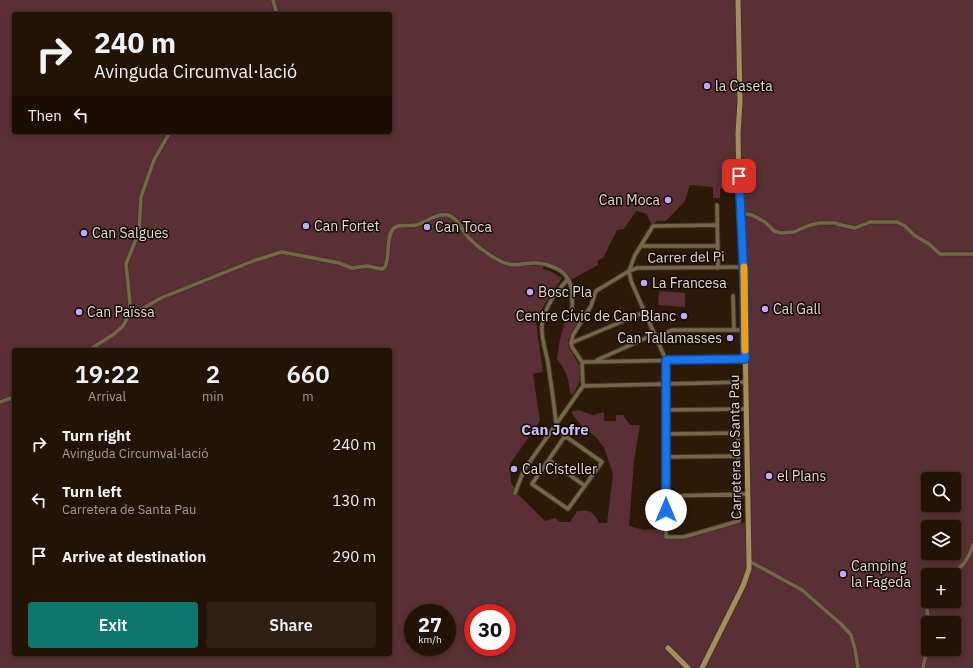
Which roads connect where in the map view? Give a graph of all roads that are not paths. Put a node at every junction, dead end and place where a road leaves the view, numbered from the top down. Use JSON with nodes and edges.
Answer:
{"nodes":[{"id":1,"x":273,"y":0,"type":"edge"},
{"id":2,"x":738,"y":0,"type":"edge"},
{"id":3,"x":276,"y":12,"type":"edge"},
{"id":4,"x":169,"y":134,"type":"edge"},
{"id":5,"x":717,"y":205,"type":"dead end"},
{"id":6,"x":740,"y":213,"type":"junction"},
{"id":7,"x":718,"y":225,"type":"junction"},
{"id":8,"x":641,"y":246,"type":"junction"},
{"id":9,"x":718,"y":246,"type":"junction"},
{"id":10,"x":973,"y":254,"type":"edge"},
{"id":11,"x":744,"y":267,"type":"junction"},
{"id":12,"x":718,"y":268,"type":"junction"},
{"id":13,"x":629,"y":271,"type":"junction"},
{"id":14,"x":568,"y":279,"type":"junction"},
{"id":15,"x":733,"y":296,"type":"dead end"},
{"id":16,"x":645,"y":312,"type":"junction"},
{"id":17,"x":128,"y":317,"type":"junction"},
{"id":18,"x":582,"y":320,"type":"junction"},
{"id":19,"x":734,"y":330,"type":"junction"},
{"id":20,"x":745,"y":330,"type":"junction"},
{"id":21,"x":655,"y":335,"type":"junction"},
{"id":22,"x":571,"y":343,"type":"junction"},
{"id":23,"x":92,"y":348,"type":"edge"},
{"id":24,"x":745,"y":359,"type":"junction"},
{"id":25,"x":666,"y":360,"type":"junction"},
{"id":26,"x":596,"y":361,"type":"junction"},
{"id":27,"x":582,"y":362,"type":"junction"},
{"id":28,"x":746,"y":382,"type":"junction"},
{"id":29,"x":666,"y":384,"type":"junction"},
{"id":30,"x":583,"y":386,"type":"junction"},
{"id":31,"x":12,"y":398,"type":"edge"},
{"id":32,"x":0,"y":402,"type":"edge"},
{"id":33,"x":746,"y":409,"type":"junction"},
{"id":34,"x":666,"y":410,"type":"junction"},
{"id":35,"x":556,"y":423,"type":"junction"},
{"id":36,"x":666,"y":434,"type":"junction"},
{"id":37,"x":565,"y":436,"type":"junction"},
{"id":38,"x":738,"y":456,"type":"junction"},
{"id":39,"x":666,"y":457,"type":"junction"},
{"id":40,"x":549,"y":460,"type":"junction"},
{"id":41,"x":585,"y":486,"type":"junction"},
{"id":42,"x":515,"y":493,"type":"dead end"},
{"id":43,"x":738,"y":494,"type":"junction"},
{"id":44,"x":748,"y":494,"type":"junction"},
{"id":45,"x":666,"y":496,"type":"junction"},
{"id":46,"x":973,"y":545,"type":"edge"},
{"id":47,"x":749,"y":561,"type":"junction"},
{"id":48,"x":959,"y":568,"type":"edge"},
{"id":49,"x":668,"y":648,"type":"dead end"},
{"id":50,"x":926,"y":656,"type":"edge"},
{"id":51,"x":702,"y":667,"type":"edge"},
{"id":52,"x":688,"y":668,"type":"edge"},
{"id":53,"x":858,"y":668,"type":"edge"},
{"id":54,"x":923,"y":668,"type":"edge"}],
"edges":[{"from":1,"to":3,"type":"street"},
{"from":2,"to":6,"type":"main road","name":"Carretera de Santa Pau"},
{"from":4,"to":17,"type":"street"},
{"from":5,"to":7,"type":"street"},
{"from":6,"to":10,"type":"street"},
{"from":6,"to":11,"type":"main road","name":"Carretera de Santa Pau"},
{"from":7,"to":8,"type":"street"},
{"from":7,"to":9,"type":"street"},
{"from":8,"to":9,"type":"street"},
{"from":8,"to":13,"type":"street"},
{"from":9,"to":12,"type":"street"},
{"from":11,"to":12,"type":"street","name":"Carrer del Pi"},
{"from":11,"to":20,"type":"main road","name":"Carretera de Santa Pau"},
{"from":12,"to":13,"type":"street","name":"Carrer del Pi"},
{"from":13,"to":16,"type":"street"},
{"from":13,"to":18,"type":"street"},
{"from":14,"to":17,"type":"street"},
{"from":14,"to":18,"type":"street"},
{"from":14,"to":35,"type":"street"},
{"from":15,"to":19,"type":"street"},
{"from":16,"to":21,"type":"street"},
{"from":16,"to":22,"type":"street"},
{"from":17,"to":23,"type":"street"},
{"from":18,"to":22,"type":"street"},
{"from":19,"to":20,"type":"street"},
{"from":19,"to":21,"type":"street"},
{"from":20,"to":24,"type":"main road","name":"Carretera de Santa Pau"},
{"from":21,"to":25,"type":"street"},
{"from":21,"to":26,"type":"street"},
{"from":22,"to":27,"type":"street"},
{"from":24,"to":25,"type":"street"},
{"from":24,"to":28,"type":"main road","name":"Carretera de Santa Pau"},
{"from":25,"to":26,"type":"street"},
{"from":25,"to":29,"type":"street"},
{"from":26,"to":27,"type":"street"},
{"from":27,"to":30,"type":"street"},
{"from":28,"to":29,"type":"street"},
{"from":28,"to":33,"type":"main road","name":"Carretera de Santa Pau"},
{"from":29,"to":30,"type":"street"},
{"from":29,"to":34,"type":"street"},
{"from":30,"to":35,"type":"street"},
{"from":31,"to":32,"type":"street"},
{"from":33,"to":34,"type":"street"},
{"from":33,"to":44,"type":"main road","name":"Carretera de Santa Pau"},
{"from":34,"to":36,"type":"street"},
{"from":35,"to":37,"type":"street"},
{"from":35,"to":42,"type":"street"},
{"from":36,"to":38,"type":"street"},
{"from":36,"to":39,"type":"street"},
{"from":37,"to":40,"type":"street"},
{"from":37,"to":41,"type":"street"},
{"from":38,"to":39,"type":"street"},
{"from":38,"to":43,"type":"street"},
{"from":39,"to":45,"type":"street"},
{"from":40,"to":41,"type":"street"},
{"from":40,"to":41,"type":"street"},
{"from":43,"to":44,"type":"street"},
{"from":43,"to":45,"type":"street"},
{"from":43,"to":45,"type":"street"},
{"from":44,"to":47,"type":"main road","name":"Carretera de Santa Pau"},
{"from":46,"to":48,"type":"street"},
{"from":47,"to":51,"type":"main road","name":"Carretera de Santa Pau"},
{"from":47,"to":53,"type":"street"},
{"from":49,"to":52,"type":"main road"},
{"from":50,"to":54,"type":"street"}]}
